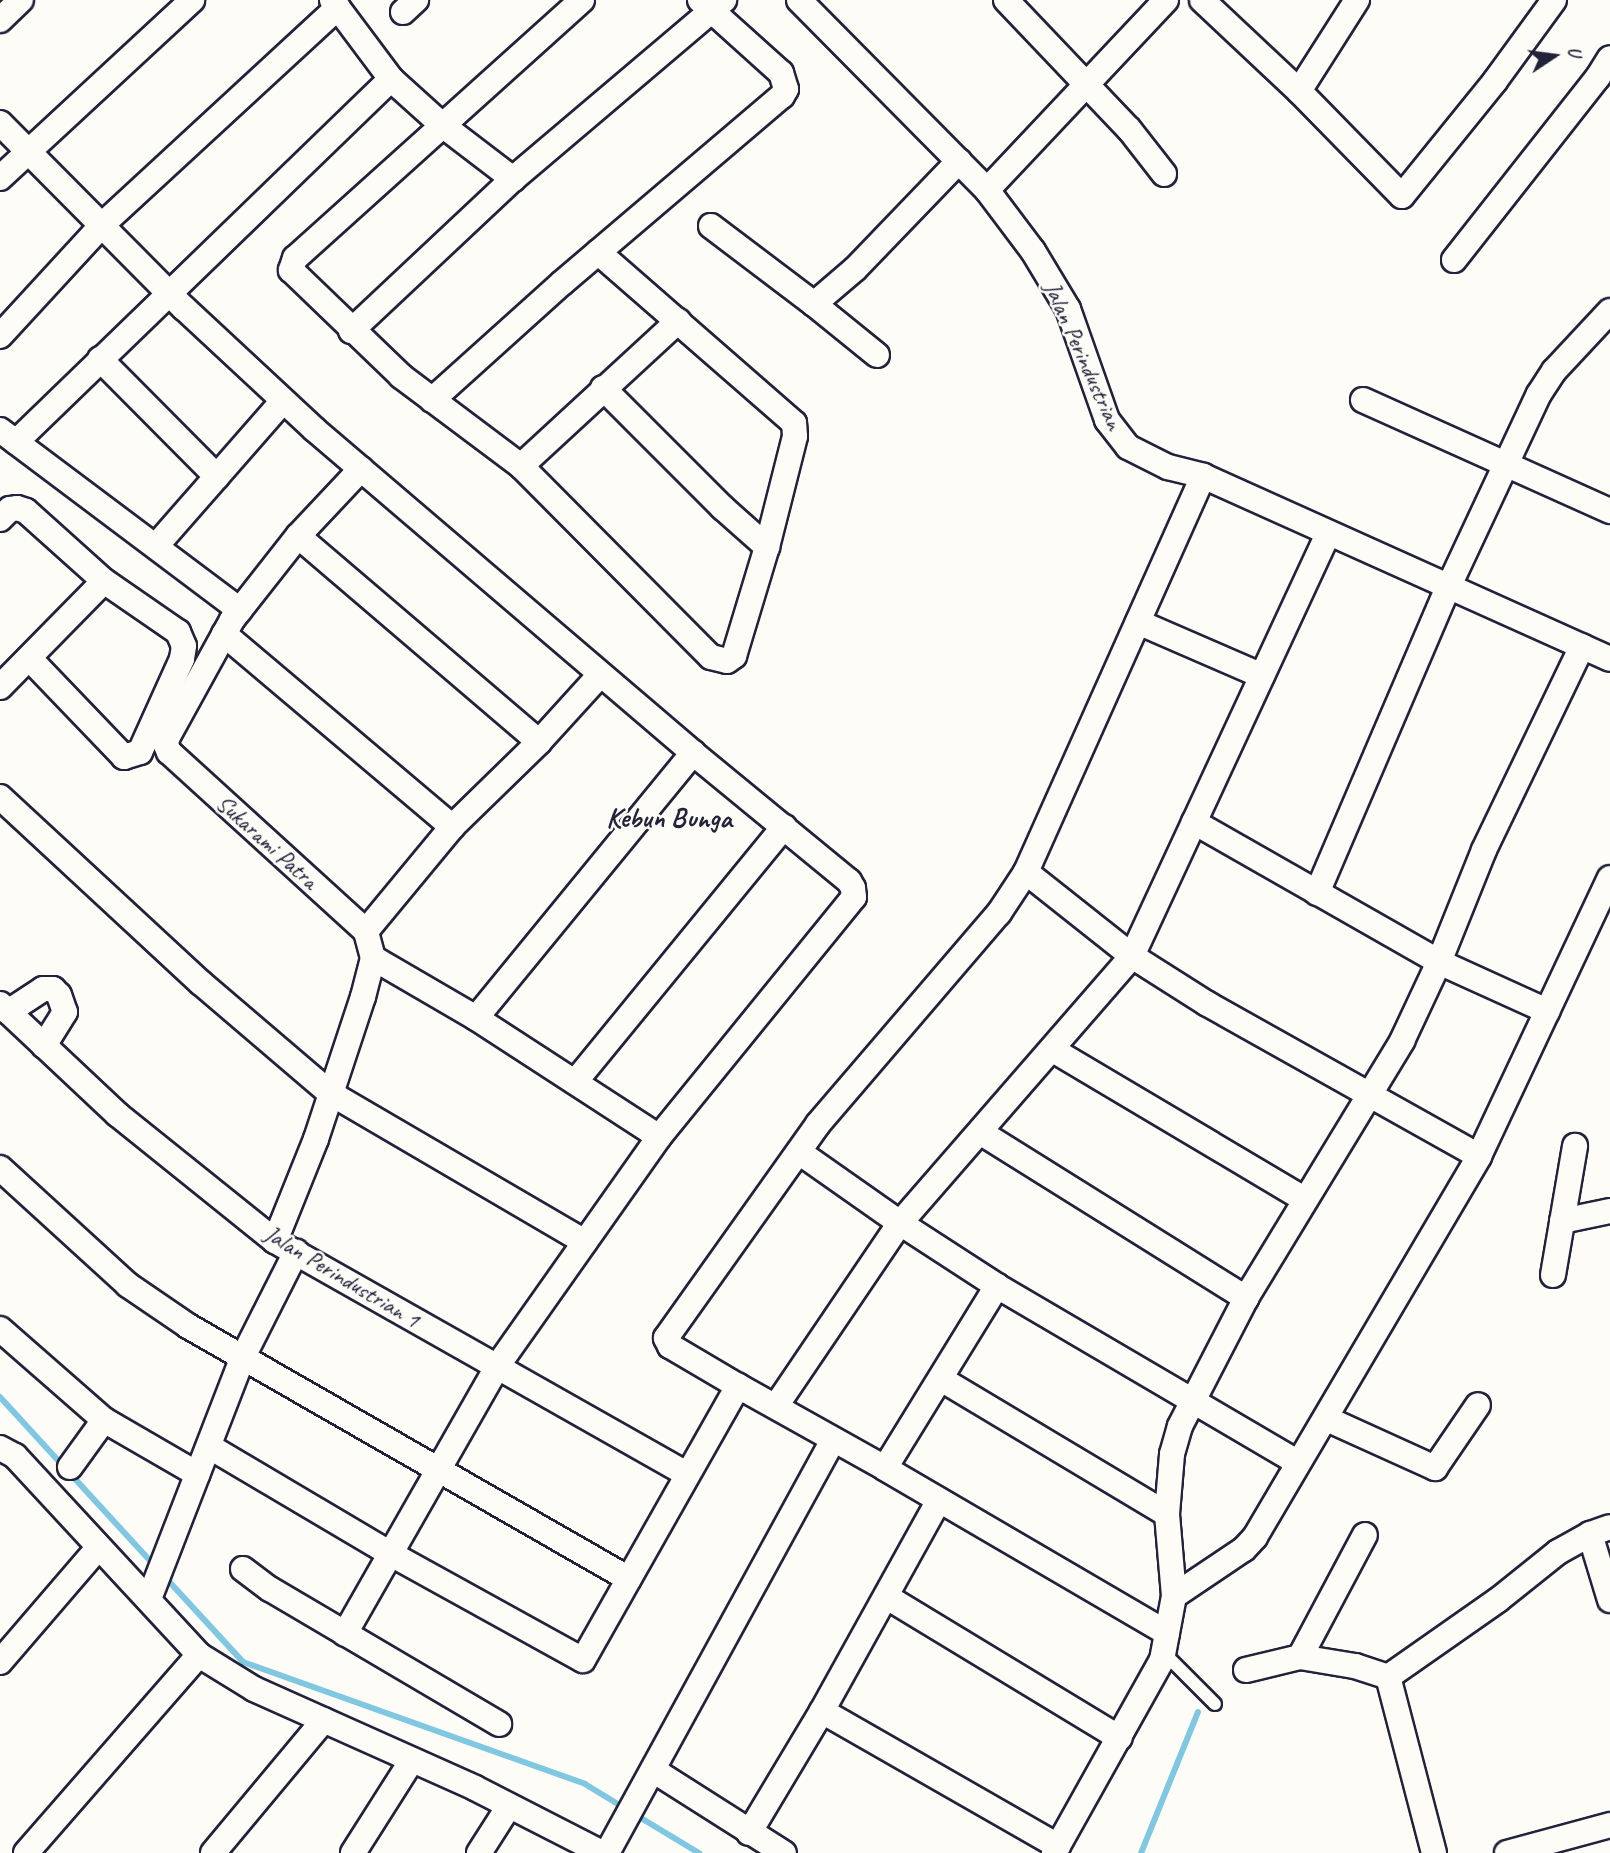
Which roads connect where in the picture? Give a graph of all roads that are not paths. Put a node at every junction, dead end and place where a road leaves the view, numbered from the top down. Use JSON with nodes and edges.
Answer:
{"nodes":[{"id":1,"x":21,"y":0,"type":"edge"},
{"id":2,"x":192,"y":0,"type":"edge"},
{"id":3,"x":582,"y":0,"type":"edge"},
{"id":4,"x":1006,"y":0,"type":"edge"},
{"id":5,"x":1166,"y":0,"type":"edge"},
{"id":6,"x":1202,"y":0,"type":"edge"},
{"id":7,"x":1357,"y":0,"type":"edge"},
{"id":8,"x":1554,"y":0,"type":"edge"},
{"id":9,"x":806,"y":3,"type":"edge"},
{"id":10,"x":335,"y":4,"type":"edge"},
{"id":11,"x":712,"y":4,"type":"edge"},
{"id":12,"x":0,"y":20,"type":"edge"},
{"id":13,"x":1606,"y":74,"type":"edge"},
{"id":14,"x":391,"y":79,"type":"junction"},
{"id":15,"x":1087,"y":85,"type":"junction"},
{"id":16,"x":1299,"y":91,"type":"junction"},
{"id":17,"x":0,"y":122,"type":"edge"},
{"id":18,"x":441,"y":124,"type":"junction"},
{"id":19,"x":29,"y":152,"type":"junction"},
{"id":20,"x":959,"y":161,"type":"junction"},
{"id":21,"x":1164,"y":174,"type":"dead end"},
{"id":22,"x":0,"y":178,"type":"edge"},
{"id":23,"x":513,"y":179,"type":"junction"},
{"id":24,"x":987,"y":190,"type":"junction"},
{"id":25,"x":102,"y":225,"type":"junction"},
{"id":26,"x":711,"y":226,"type":"dead end"},
{"id":27,"x":598,"y":252,"type":"junction"},
{"id":28,"x":1454,"y":260,"type":"dead end"},
{"id":29,"x":168,"y":292,"type":"junction"},
{"id":30,"x":814,"y":304,"type":"junction"},
{"id":31,"x":1610,"y":311,"type":"edge"},
{"id":32,"x":678,"y":321,"type":"junction"},
{"id":33,"x":351,"y":331,"type":"junction"},
{"id":34,"x":0,"y":336,"type":"edge"},
{"id":35,"x":877,"y":355,"type":"dead end"},
{"id":36,"x":100,"y":359,"type":"junction"},
{"id":37,"x":603,"y":388,"type":"junction"},
{"id":38,"x":432,"y":400,"type":"junction"},
{"id":39,"x":1363,"y":400,"type":"dead end"},
{"id":40,"x":283,"y":401,"type":"junction"},
{"id":41,"x":8,"y":436,"type":"edge"},
{"id":42,"x":521,"y":466,"type":"junction"},
{"id":43,"x":1504,"y":466,"type":"junction"},
{"id":44,"x":361,"y":469,"type":"junction"},
{"id":45,"x":1203,"y":476,"type":"junction"},
{"id":46,"x":217,"y":477,"type":"junction"},
{"id":47,"x":1610,"y":511,"type":"edge"},
{"id":48,"x":0,"y":519,"type":"edge"},
{"id":49,"x":1328,"y":533,"type":"junction"},
{"id":50,"x":298,"y":536,"type":"junction"},
{"id":51,"x":156,"y":547,"type":"junction"},
{"id":52,"x":767,"y":547,"type":"junction"},
{"id":53,"x":104,"y":581,"type":"junction"},
{"id":54,"x":1448,"y":588,"type":"junction"},
{"id":55,"x":240,"y":610,"type":"junction"},
{"id":56,"x":1138,"y":622,"type":"junction"},
{"id":57,"x":224,"y":634,"type":"junction"},
{"id":58,"x":1582,"y":646,"type":"junction"},
{"id":59,"x":30,"y":659,"type":"junction"},
{"id":60,"x":1610,"y":659,"type":"edge"},
{"id":61,"x":600,"y":675,"type":"junction"},
{"id":62,"x":1262,"y":676,"type":"junction"},
{"id":63,"x":0,"y":687,"type":"edge"},
{"id":64,"x":539,"y":742,"type":"junction"},
{"id":65,"x":693,"y":753,"type":"junction"},
{"id":66,"x":0,"y":797,"type":"edge"},
{"id":67,"x":1194,"y":822,"type":"junction"},
{"id":68,"x":452,"y":827,"type":"junction"},
{"id":69,"x":784,"y":827,"type":"junction"},
{"id":70,"x":1026,"y":872,"type":"junction"},
{"id":71,"x":1610,"y":878,"type":"edge"},
{"id":72,"x":1317,"y":893,"type":"junction"},
{"id":73,"x":366,"y":931,"type":"junction"},
{"id":74,"x":1132,"y":956,"type":"junction"},
{"id":75,"x":373,"y":958,"type":"junction"},
{"id":76,"x":1439,"y":962,"type":"junction"},
{"id":77,"x":4,"y":1008,"type":"edge"},
{"id":78,"x":1547,"y":1011,"type":"junction"},
{"id":79,"x":476,"y":1018,"type":"junction"},
{"id":80,"x":44,"y":1046,"type":"junction"},
{"id":81,"x":1053,"y":1049,"type":"junction"},
{"id":82,"x":575,"y":1082,"type":"junction"},
{"id":83,"x":330,"y":1093,"type":"junction"},
{"id":84,"x":1371,"y":1095,"type":"junction"},
{"id":85,"x":980,"y":1132,"type":"junction"},
{"id":86,"x":659,"y":1137,"type":"junction"},
{"id":87,"x":1575,"y":1146,"type":"dead end"},
{"id":88,"x":799,"y":1152,"type":"junction"},
{"id":89,"x":1479,"y":1156,"type":"junction"},
{"id":90,"x":0,"y":1168,"type":"edge"},
{"id":91,"x":1304,"y":1199,"type":"junction"},
{"id":92,"x":1610,"y":1210,"type":"edge"},
{"id":93,"x":1562,"y":1221,"type":"junction"},
{"id":94,"x":900,"y":1223,"type":"junction"},
{"id":95,"x":585,"y":1242,"type":"junction"},
{"id":96,"x":285,"y":1247,"type":"junction"},
{"id":97,"x":1553,"y":1275,"type":"dead end"},
{"id":98,"x":997,"y":1286,"type":"junction"},
{"id":99,"x":1246,"y":1298,"type":"junction"},
{"id":100,"x":0,"y":1329,"type":"edge"},
{"id":101,"x":243,"y":1357,"type":"junction"},
{"id":102,"x":497,"y":1367,"type":"junction"},
{"id":103,"x":941,"y":1379,"type":"junction"},
{"id":104,"x":738,"y":1386,"type":"junction"},
{"id":105,"x":1191,"y":1402,"type":"junction"},
{"id":106,"x":1478,"y":1405,"type":"dead end"},
{"id":107,"x":776,"y":1406,"type":"junction"},
{"id":108,"x":1327,"y":1419,"type":"junction"},
{"id":109,"x":104,"y":1420,"type":"junction"},
{"id":110,"x":833,"y":1440,"type":"junction"},
{"id":111,"x":210,"y":1447,"type":"junction"},
{"id":112,"x":0,"y":1448,"type":"edge"},
{"id":113,"x":1297,"y":1462,"type":"junction"},
{"id":114,"x":70,"y":1467,"type":"dead end"},
{"id":115,"x":438,"y":1468,"type":"junction"},
{"id":116,"x":885,"y":1468,"type":"junction"},
{"id":117,"x":197,"y":1474,"type":"junction"},
{"id":118,"x":687,"y":1474,"type":"junction"},
{"id":119,"x":939,"y":1500,"type":"junction"},
{"id":120,"x":1167,"y":1514,"type":"junction"},
{"id":121,"x":1600,"y":1530,"type":"edge"},
{"id":122,"x":1365,"y":1535,"type":"dead end"},
{"id":123,"x":98,"y":1548,"type":"junction"},
{"id":124,"x":391,"y":1553,"type":"junction"},
{"id":125,"x":243,"y":1569,"type":"dead end"},
{"id":126,"x":629,"y":1579,"type":"junction"},
{"id":127,"x":152,"y":1593,"type":"junction"},
{"id":128,"x":1174,"y":1596,"type":"junction"},
{"id":129,"x":887,"y":1597,"type":"junction"},
{"id":130,"x":1610,"y":1600,"type":"edge"},
{"id":131,"x":345,"y":1634,"type":"junction"},
{"id":132,"x":1166,"y":1643,"type":"junction"},
{"id":133,"x":199,"y":1655,"type":"junction"},
{"id":134,"x":1300,"y":1657,"type":"junction"},
{"id":135,"x":0,"y":1662,"type":"edge"},
{"id":136,"x":1246,"y":1670,"type":"dead end"},
{"id":137,"x":1388,"y":1677,"type":"junction"},
{"id":138,"x":1215,"y":1704,"type":"dead end"},
{"id":139,"x":822,"y":1711,"type":"junction"},
{"id":140,"x":324,"y":1720,"type":"junction"},
{"id":141,"x":499,"y":1724,"type":"dead end"},
{"id":142,"x":1120,"y":1738,"type":"junction"},
{"id":143,"x":412,"y":1760,"type":"junction"},
{"id":144,"x":653,"y":1770,"type":"junction"},
{"id":145,"x":509,"y":1806,"type":"junction"},
{"id":146,"x":1610,"y":1825,"type":"edge"},
{"id":147,"x":749,"y":1833,"type":"junction"},
{"id":148,"x":1056,"y":1850,"type":"edge"},
{"id":149,"x":26,"y":1853,"type":"edge"},
{"id":150,"x":213,"y":1853,"type":"edge"},
{"id":151,"x":353,"y":1853,"type":"edge"},
{"id":152,"x":479,"y":1853,"type":"edge"},
{"id":153,"x":602,"y":1853,"type":"edge"},
{"id":154,"x":607,"y":1853,"type":"edge"},
{"id":155,"x":784,"y":1853,"type":"edge"},
{"id":156,"x":1434,"y":1853,"type":"edge"},
{"id":157,"x":1507,"y":1853,"type":"edge"}],
"edges":[{"from":1,"to":12,"type":"street"},
{"from":2,"to":19,"type":"street"},
{"from":3,"to":18,"type":"street"},
{"from":4,"to":15,"type":"street"},
{"from":5,"to":15,"type":"street"},
{"from":6,"to":16,"type":"street"},
{"from":7,"to":16,"type":"street"},
{"from":8,"to":16,"type":"street"},
{"from":9,"to":20,"type":"street","name":"Jalan Perindustrian"},
{"from":10,"to":14,"type":"street"},
{"from":10,"to":25,"type":"street"},
{"from":11,"to":23,"type":"street"},
{"from":11,"to":27,"type":"street"},
{"from":13,"to":28,"type":"street"},
{"from":14,"to":18,"type":"street"},
{"from":14,"to":29,"type":"street"},
{"from":15,"to":21,"type":"street"},
{"from":15,"to":24,"type":"street"},
{"from":17,"to":19,"type":"street"},
{"from":18,"to":23,"type":"street"},
{"from":18,"to":33,"type":"street"},
{"from":19,"to":22,"type":"street"},
{"from":19,"to":25,"type":"street"},
{"from":20,"to":24,"type":"street","name":"Jalan Perindustrian"},
{"from":20,"to":30,"type":"street"},
{"from":23,"to":33,"type":"street"},
{"from":24,"to":45,"type":"street","name":"Jalan Perindustrian"},
{"from":25,"to":29,"type":"street"},
{"from":25,"to":34,"type":"street"},
{"from":26,"to":30,"type":"street"},
{"from":27,"to":32,"type":"street"},
{"from":27,"to":38,"type":"street"},
{"from":29,"to":36,"type":"street"},
{"from":29,"to":40,"type":"street"},
{"from":30,"to":35,"type":"street"},
{"from":31,"to":43,"type":"street"},
{"from":32,"to":37,"type":"street"},
{"from":32,"to":52,"type":"street"},
{"from":33,"to":38,"type":"street"},
{"from":36,"to":41,"type":"street"},
{"from":36,"to":46,"type":"street"},
{"from":37,"to":42,"type":"street"},
{"from":37,"to":52,"type":"street"},
{"from":38,"to":42,"type":"street"},
{"from":39,"to":43,"type":"street"},
{"from":40,"to":44,"type":"street"},
{"from":40,"to":46,"type":"street"},
{"from":41,"to":51,"type":"street"},
{"from":42,"to":52,"type":"street"},
{"from":43,"to":47,"type":"street"},
{"from":43,"to":54,"type":"street"},
{"from":44,"to":50,"type":"street"},
{"from":44,"to":61,"type":"street"},
{"from":45,"to":49,"type":"street","name":"Jalan Perindustrian"},
{"from":45,"to":56,"type":"street"},
{"from":46,"to":51,"type":"street"},
{"from":48,"to":53,"type":"street"},
{"from":49,"to":54,"type":"street","name":"Jalan Perindustrian"},
{"from":49,"to":62,"type":"street"},
{"from":50,"to":55,"type":"street"},
{"from":50,"to":64,"type":"street"},
{"from":51,"to":55,"type":"street"},
{"from":53,"to":59,"type":"street"},
{"from":53,"to":59,"type":"street"},
{"from":54,"to":58,"type":"street","name":"Jalan Perindustrian"},
{"from":54,"to":72,"type":"street"},
{"from":55,"to":57,"type":"street"},
{"from":56,"to":62,"type":"street"},
{"from":56,"to":70,"type":"street"},
{"from":57,"to":68,"type":"street"},
{"from":57,"to":73,"type":"street","name":"Sukarami Patra"},
{"from":58,"to":60,"type":"street","name":"Jalan Perindustrian"},
{"from":58,"to":76,"type":"street"},
{"from":59,"to":63,"type":"street"},
{"from":61,"to":64,"type":"street"},
{"from":61,"to":65,"type":"street"},
{"from":62,"to":67,"type":"street"},
{"from":64,"to":68,"type":"street"},
{"from":65,"to":69,"type":"street"},
{"from":65,"to":79,"type":"street"},
{"from":66,"to":83,"type":"street"},
{"from":67,"to":72,"type":"street"},
{"from":67,"to":74,"type":"street"},
{"from":68,"to":73,"type":"street"},
{"from":69,"to":82,"type":"street"},
{"from":69,"to":86,"type":"street"},
{"from":70,"to":74,"type":"street"},
{"from":70,"to":88,"type":"street"},
{"from":71,"to":78,"type":"street"},
{"from":72,"to":76,"type":"street"},
{"from":73,"to":75,"type":"street"},
{"from":74,"to":81,"type":"street"},
{"from":74,"to":84,"type":"street"},
{"from":75,"to":79,"type":"street"},
{"from":75,"to":83,"type":"street"},
{"from":76,"to":78,"type":"street"},
{"from":76,"to":84,"type":"street"},
{"from":77,"to":80,"type":"street","name":"Jalan Perindustrian 1"},
{"from":77,"to":80,"type":"street"},
{"from":78,"to":89,"type":"street"},
{"from":79,"to":82,"type":"street"},
{"from":80,"to":96,"type":"street","name":"Jalan Perindustrian 1"},
{"from":81,"to":85,"type":"street"},
{"from":81,"to":91,"type":"street"},
{"from":82,"to":86,"type":"street"},
{"from":83,"to":95,"type":"street"},
{"from":83,"to":96,"type":"street"},
{"from":84,"to":89,"type":"street"},
{"from":84,"to":91,"type":"street"},
{"from":85,"to":94,"type":"street"},
{"from":85,"to":99,"type":"street"},
{"from":86,"to":95,"type":"street"},
{"from":87,"to":93,"type":"street"},
{"from":88,"to":94,"type":"street"},
{"from":88,"to":104,"type":"street"},
{"from":89,"to":108,"type":"street"},
{"from":90,"to":101,"type":"street"},
{"from":91,"to":99,"type":"street"},
{"from":92,"to":93,"type":"street"},
{"from":93,"to":97,"type":"street"},
{"from":94,"to":98,"type":"street"},
{"from":94,"to":107,"type":"street"},
{"from":95,"to":102,"type":"street"},
{"from":96,"to":101,"type":"street"},
{"from":96,"to":102,"type":"street","name":"Jalan Perindustrian 1"},
{"from":98,"to":103,"type":"street"},
{"from":98,"to":105,"type":"street"},
{"from":99,"to":105,"type":"street"},
{"from":100,"to":109,"type":"street"},
{"from":101,"to":111,"type":"street"},
{"from":101,"to":115,"type":"street"},
{"from":102,"to":115,"type":"street"},
{"from":102,"to":118,"type":"street","name":"Jalan Perindustrian 1"},
{"from":103,"to":116,"type":"street"},
{"from":103,"to":120,"type":"street"},
{"from":104,"to":107,"type":"street"},
{"from":104,"to":118,"type":"street"},
{"from":105,"to":113,"type":"street"},
{"from":105,"to":120,"type":"street"},
{"from":106,"to":108,"type":"street"},
{"from":107,"to":110,"type":"street"},
{"from":108,"to":113,"type":"street"},
{"from":109,"to":114,"type":"street"},
{"from":109,"to":117,"type":"street"},
{"from":110,"to":116,"type":"street"},
{"from":110,"to":144,"type":"street"},
{"from":111,"to":117,"type":"street"},
{"from":111,"to":124,"type":"street"},
{"from":112,"to":123,"type":"street"},
{"from":113,"to":128,"type":"street"},
{"from":115,"to":124,"type":"street"},
{"from":115,"to":126,"type":"street"},
{"from":116,"to":119,"type":"street"},
{"from":117,"to":127,"type":"street"},
{"from":118,"to":126,"type":"street"},
{"from":119,"to":129,"type":"street"},
{"from":119,"to":132,"type":"street"},
{"from":120,"to":128,"type":"street"},
{"from":121,"to":130,"type":"street"},
{"from":121,"to":137,"type":"street"},
{"from":122,"to":134,"type":"street"},
{"from":123,"to":127,"type":"street"},
{"from":123,"to":135,"type":"street"},
{"from":124,"to":126,"type":"street"},
{"from":124,"to":131,"type":"street"},
{"from":125,"to":131,"type":"street"},
{"from":127,"to":133,"type":"street"},
{"from":128,"to":132,"type":"street"},
{"from":129,"to":139,"type":"street"},
{"from":129,"to":142,"type":"street"},
{"from":131,"to":141,"type":"street"},
{"from":132,"to":138,"type":"lane"},
{"from":132,"to":142,"type":"street"},
{"from":133,"to":140,"type":"street"},
{"from":133,"to":149,"type":"street"},
{"from":134,"to":136,"type":"street"},
{"from":134,"to":137,"type":"street"},
{"from":137,"to":156,"type":"street"},
{"from":139,"to":147,"type":"street"},
{"from":139,"to":148,"type":"street"},
{"from":140,"to":143,"type":"street"},
{"from":140,"to":150,"type":"street"},
{"from":142,"to":148,"type":"street"},
{"from":143,"to":145,"type":"street"},
{"from":143,"to":151,"type":"street"},
{"from":144,"to":147,"type":"street"},
{"from":144,"to":154,"type":"street"},
{"from":145,"to":152,"type":"street"},
{"from":145,"to":153,"type":"street"},
{"from":146,"to":157,"type":"street"},
{"from":147,"to":155,"type":"street"}]}
